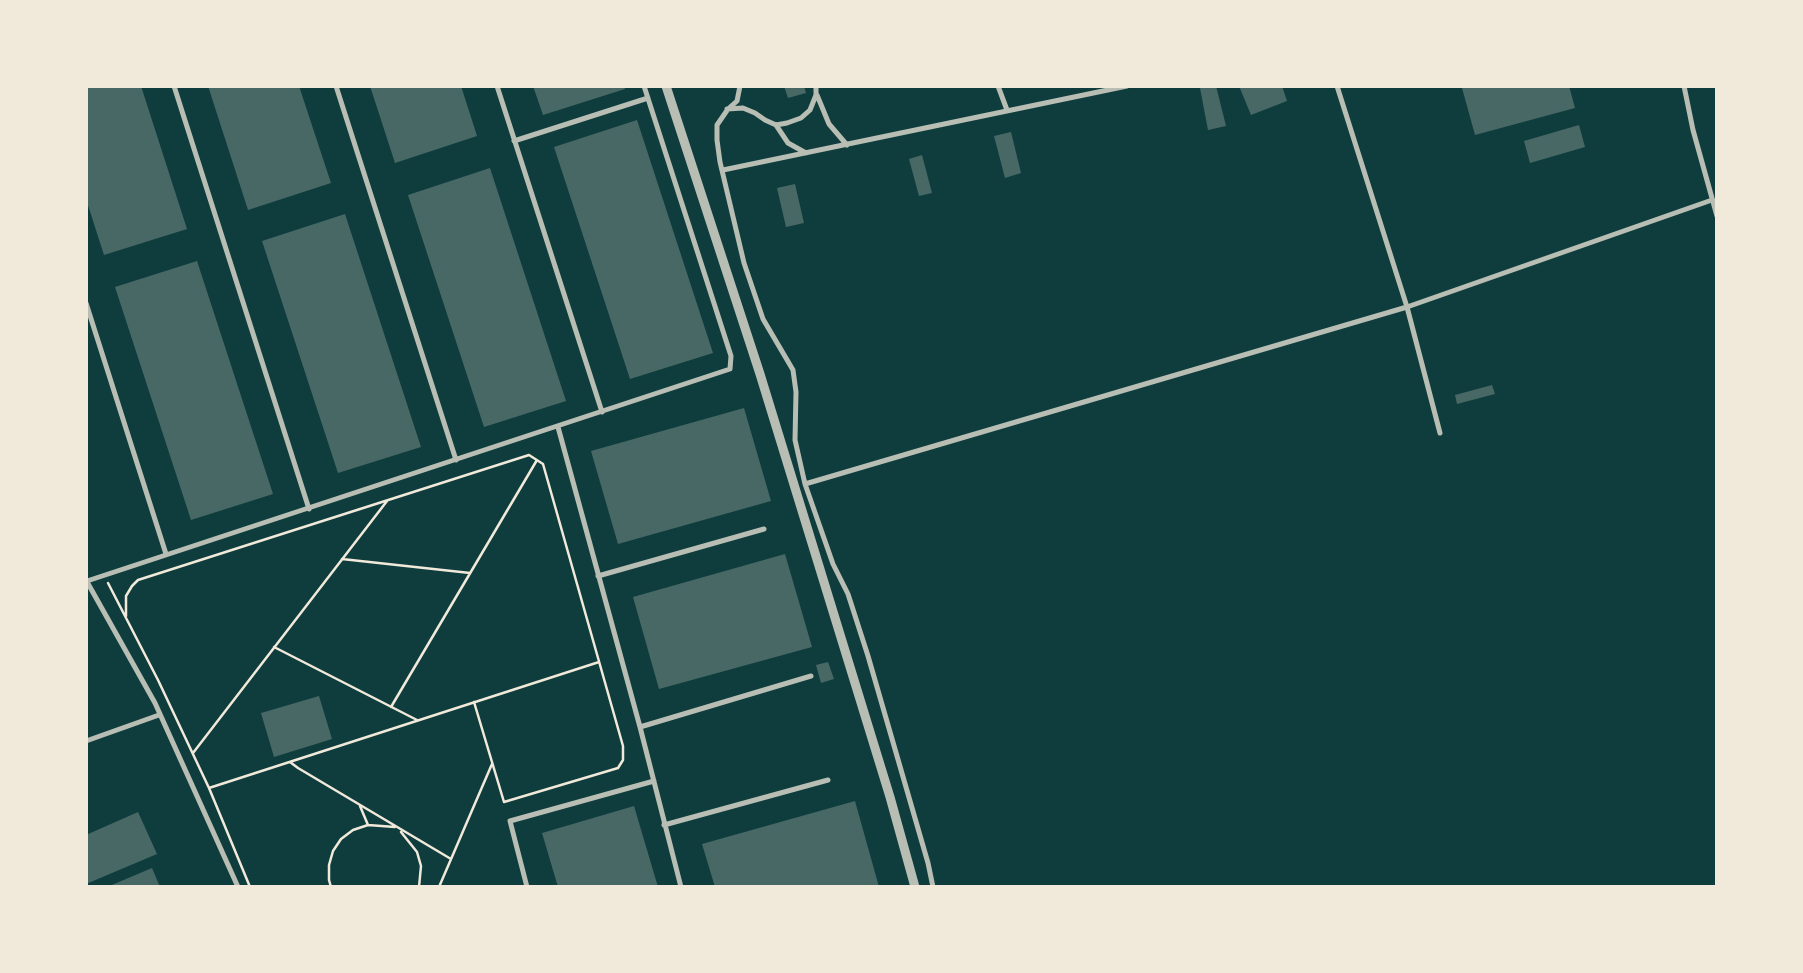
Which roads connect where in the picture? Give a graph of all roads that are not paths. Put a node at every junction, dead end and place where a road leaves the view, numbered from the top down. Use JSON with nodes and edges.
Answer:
{"nodes":[{"id":1,"x":174,"y":86,"type":"edge"},
{"id":2,"x":336,"y":86,"type":"edge"},
{"id":3,"x":497,"y":86,"type":"edge"},
{"id":4,"x":644,"y":86,"type":"edge"},
{"id":5,"x":666,"y":86,"type":"edge"},
{"id":6,"x":740,"y":86,"type":"edge"},
{"id":7,"x":816,"y":86,"type":"edge"},
{"id":8,"x":998,"y":86,"type":"edge"},
{"id":9,"x":1127,"y":86,"type":"edge"},
{"id":10,"x":1337,"y":86,"type":"edge"},
{"id":11,"x":1684,"y":86,"type":"edge"},
{"id":12,"x":816,"y":95,"type":"junction"},
{"id":13,"x":648,"y":98,"type":"junction"},
{"id":14,"x":727,"y":109,"type":"junction"},
{"id":15,"x":1007,"y":110,"type":"junction"},
{"id":16,"x":776,"y":125,"type":"junction"},
{"id":17,"x":514,"y":141,"type":"junction"},
{"id":18,"x":847,"y":144,"type":"junction"},
{"id":19,"x":806,"y":153,"type":"junction"},
{"id":20,"x":723,"y":170,"type":"junction"},
{"id":21,"x":1712,"y":200,"type":"junction"},
{"id":22,"x":1717,"y":216,"type":"edge"},
{"id":23,"x":86,"y":303,"type":"edge"},
{"id":24,"x":1407,"y":307,"type":"junction"},
{"id":25,"x":602,"y":412,"type":"junction"},
{"id":26,"x":558,"y":427,"type":"junction"},
{"id":27,"x":1440,"y":433,"type":"dead end"},
{"id":28,"x":456,"y":460,"type":"junction"},
{"id":29,"x":806,"y":484,"type":"junction"},
{"id":30,"x":309,"y":509,"type":"junction"},
{"id":31,"x":764,"y":529,"type":"dead end"},
{"id":32,"x":166,"y":554,"type":"junction"},
{"id":33,"x":598,"y":576,"type":"junction"},
{"id":34,"x":87,"y":580,"type":"edge"},
{"id":35,"x":811,"y":676,"type":"dead end"},
{"id":36,"x":159,"y":715,"type":"junction"},
{"id":37,"x":640,"y":727,"type":"junction"},
{"id":38,"x":86,"y":741,"type":"edge"},
{"id":39,"x":828,"y":780,"type":"dead end"},
{"id":40,"x":654,"y":781,"type":"junction"},
{"id":41,"x":664,"y":825,"type":"junction"},
{"id":42,"x":238,"y":887,"type":"edge"},
{"id":43,"x":527,"y":887,"type":"edge"},
{"id":44,"x":681,"y":887,"type":"edge"},
{"id":45,"x":915,"y":887,"type":"edge"},
{"id":46,"x":933,"y":887,"type":"edge"}],
"edges":[{"from":1,"to":30,"type":"street"},
{"from":2,"to":28,"type":"street"},
{"from":3,"to":17,"type":"street"},
{"from":4,"to":13,"type":"street"},
{"from":5,"to":45,"type":"street"},
{"from":6,"to":14,"type":"street"},
{"from":7,"to":12,"type":"street"},
{"from":8,"to":15,"type":"street"},
{"from":9,"to":15,"type":"street"},
{"from":10,"to":24,"type":"street"},
{"from":11,"to":21,"type":"street"},
{"from":12,"to":16,"type":"street"},
{"from":12,"to":18,"type":"street"},
{"from":13,"to":17,"type":"street"},
{"from":13,"to":25,"type":"street"},
{"from":14,"to":16,"type":"street"},
{"from":14,"to":20,"type":"street"},
{"from":15,"to":18,"type":"street"},
{"from":16,"to":19,"type":"street"},
{"from":17,"to":25,"type":"street"},
{"from":18,"to":19,"type":"street"},
{"from":19,"to":20,"type":"street"},
{"from":20,"to":29,"type":"street"},
{"from":21,"to":22,"type":"street"},
{"from":21,"to":24,"type":"street"},
{"from":23,"to":32,"type":"street"},
{"from":24,"to":27,"type":"street"},
{"from":24,"to":29,"type":"street"},
{"from":25,"to":26,"type":"street"},
{"from":26,"to":28,"type":"street"},
{"from":26,"to":33,"type":"street"},
{"from":28,"to":30,"type":"street"},
{"from":29,"to":46,"type":"street"},
{"from":30,"to":32,"type":"street"},
{"from":31,"to":33,"type":"street"},
{"from":32,"to":34,"type":"street"},
{"from":33,"to":37,"type":"street"},
{"from":34,"to":36,"type":"street"},
{"from":35,"to":37,"type":"street"},
{"from":36,"to":38,"type":"street"},
{"from":36,"to":42,"type":"street"},
{"from":37,"to":40,"type":"street"},
{"from":39,"to":41,"type":"street"},
{"from":40,"to":41,"type":"street"},
{"from":40,"to":43,"type":"street"},
{"from":41,"to":44,"type":"street"}]}
